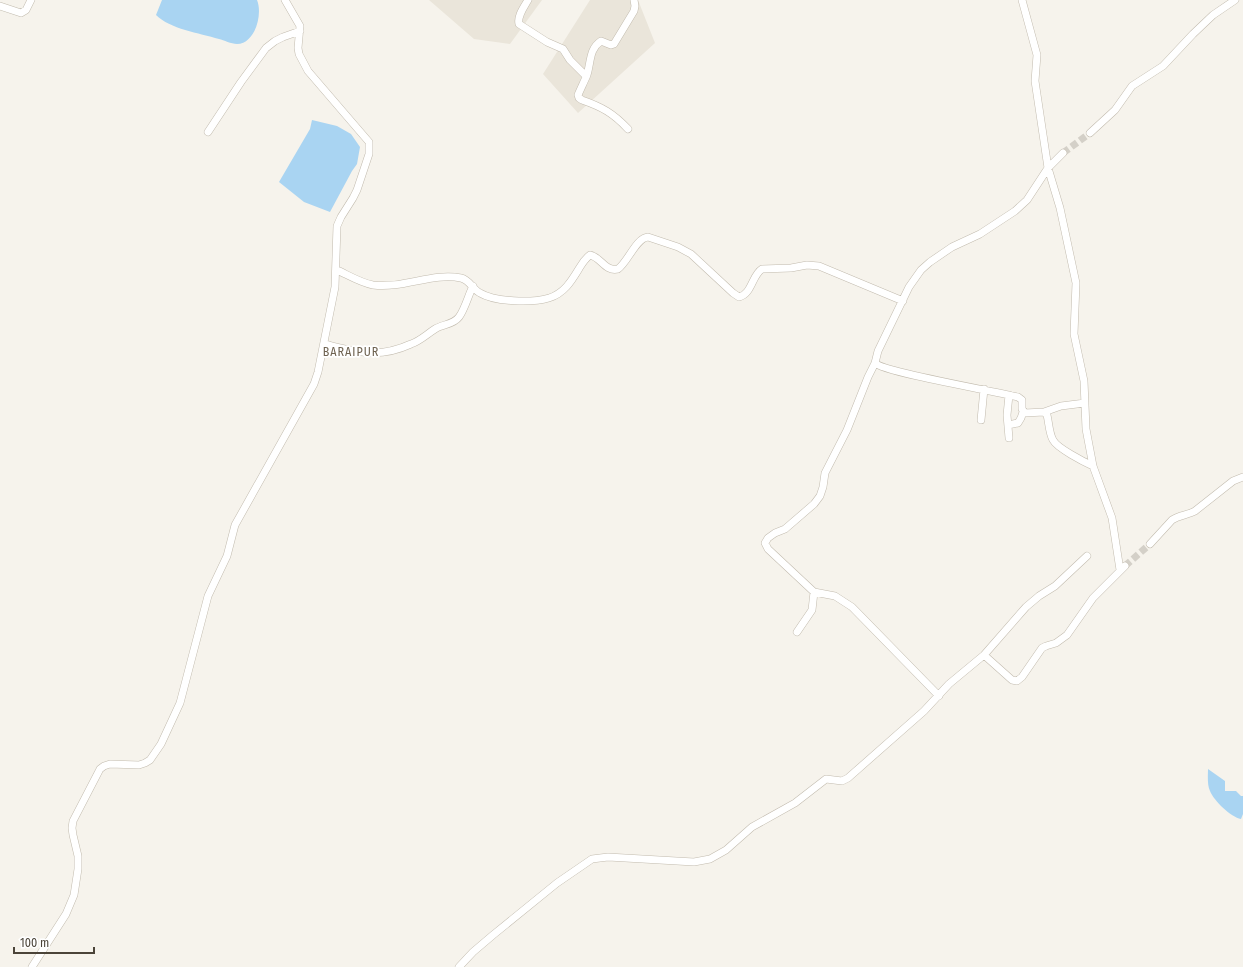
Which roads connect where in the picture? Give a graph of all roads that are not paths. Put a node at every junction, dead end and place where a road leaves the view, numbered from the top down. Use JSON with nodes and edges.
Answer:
{"nodes":[{"id":1,"x":31,"y":0,"type":"edge"},
{"id":2,"x":285,"y":0,"type":"edge"},
{"id":3,"x":528,"y":0,"type":"edge"},
{"id":4,"x":634,"y":0,"type":"edge"},
{"id":5,"x":1022,"y":0,"type":"edge"},
{"id":6,"x":1235,"y":0,"type":"edge"},
{"id":7,"x":0,"y":6,"type":"edge"},
{"id":8,"x":300,"y":32,"type":"junction"},
{"id":9,"x":586,"y":76,"type":"junction"},
{"id":10,"x":628,"y":129,"type":"dead end"},
{"id":11,"x":208,"y":132,"type":"dead end"},
{"id":12,"x":1090,"y":133,"type":"tunnel mouth"},
{"id":13,"x":1063,"y":153,"type":"tunnel mouth"},
{"id":14,"x":1048,"y":168,"type":"junction"},
{"id":15,"x":337,"y":270,"type":"junction"},
{"id":16,"x":473,"y":286,"type":"junction"},
{"id":17,"x":903,"y":301,"type":"junction"},
{"id":18,"x":324,"y":344,"type":"junction"},
{"id":19,"x":876,"y":360,"type":"junction"},
{"id":20,"x":984,"y":389,"type":"junction"},
{"id":21,"x":1009,"y":395,"type":"junction"},
{"id":22,"x":1085,"y":403,"type":"junction"},
{"id":23,"x":1023,"y":412,"type":"junction"},
{"id":24,"x":1044,"y":412,"type":"junction"},
{"id":25,"x":981,"y":420,"type":"dead end"},
{"id":26,"x":1008,"y":425,"type":"junction"},
{"id":27,"x":1009,"y":438,"type":"dead end"},
{"id":28,"x":1093,"y":466,"type":"junction"},
{"id":29,"x":1243,"y":477,"type":"edge"},
{"id":30,"x":1150,"y":544,"type":"tunnel mouth"},
{"id":31,"x":1086,"y":556,"type":"dead end"},
{"id":32,"x":814,"y":592,"type":"junction"},
{"id":33,"x":797,"y":632,"type":"dead end"},
{"id":34,"x":984,"y":655,"type":"junction"},
{"id":35,"x":939,"y":696,"type":"junction"},
{"id":36,"x":32,"y":967,"type":"edge"},
{"id":37,"x":459,"y":967,"type":"edge"}],
"edges":[{"from":1,"to":7,"type":"street"},
{"from":2,"to":8,"type":"street"},
{"from":3,"to":9,"type":"street"},
{"from":4,"to":9,"type":"street"},
{"from":5,"to":14,"type":"street"},
{"from":6,"to":12,"type":"street"},
{"from":8,"to":11,"type":"street"},
{"from":8,"to":15,"type":"street"},
{"from":9,"to":10,"type":"street"},
{"from":13,"to":14,"type":"street"},
{"from":14,"to":17,"type":"street"},
{"from":14,"to":22,"type":"street"},
{"from":15,"to":16,"type":"street"},
{"from":15,"to":18,"type":"street"},
{"from":16,"to":17,"type":"street"},
{"from":16,"to":18,"type":"street"},
{"from":17,"to":19,"type":"street"},
{"from":18,"to":36,"type":"street"},
{"from":19,"to":20,"type":"street"},
{"from":19,"to":32,"type":"street"},
{"from":20,"to":21,"type":"street"},
{"from":20,"to":25,"type":"street"},
{"from":21,"to":23,"type":"street"},
{"from":21,"to":26,"type":"street"},
{"from":22,"to":24,"type":"street"},
{"from":22,"to":28,"type":"street"},
{"from":23,"to":24,"type":"street"},
{"from":23,"to":26,"type":"street"},
{"from":24,"to":28,"type":"street"},
{"from":26,"to":27,"type":"street"},
{"from":28,"to":34,"type":"street"},
{"from":29,"to":30,"type":"street"},
{"from":31,"to":34,"type":"street"},
{"from":32,"to":33,"type":"street"},
{"from":32,"to":35,"type":"street"},
{"from":34,"to":35,"type":"street"},
{"from":35,"to":37,"type":"street"}]}
